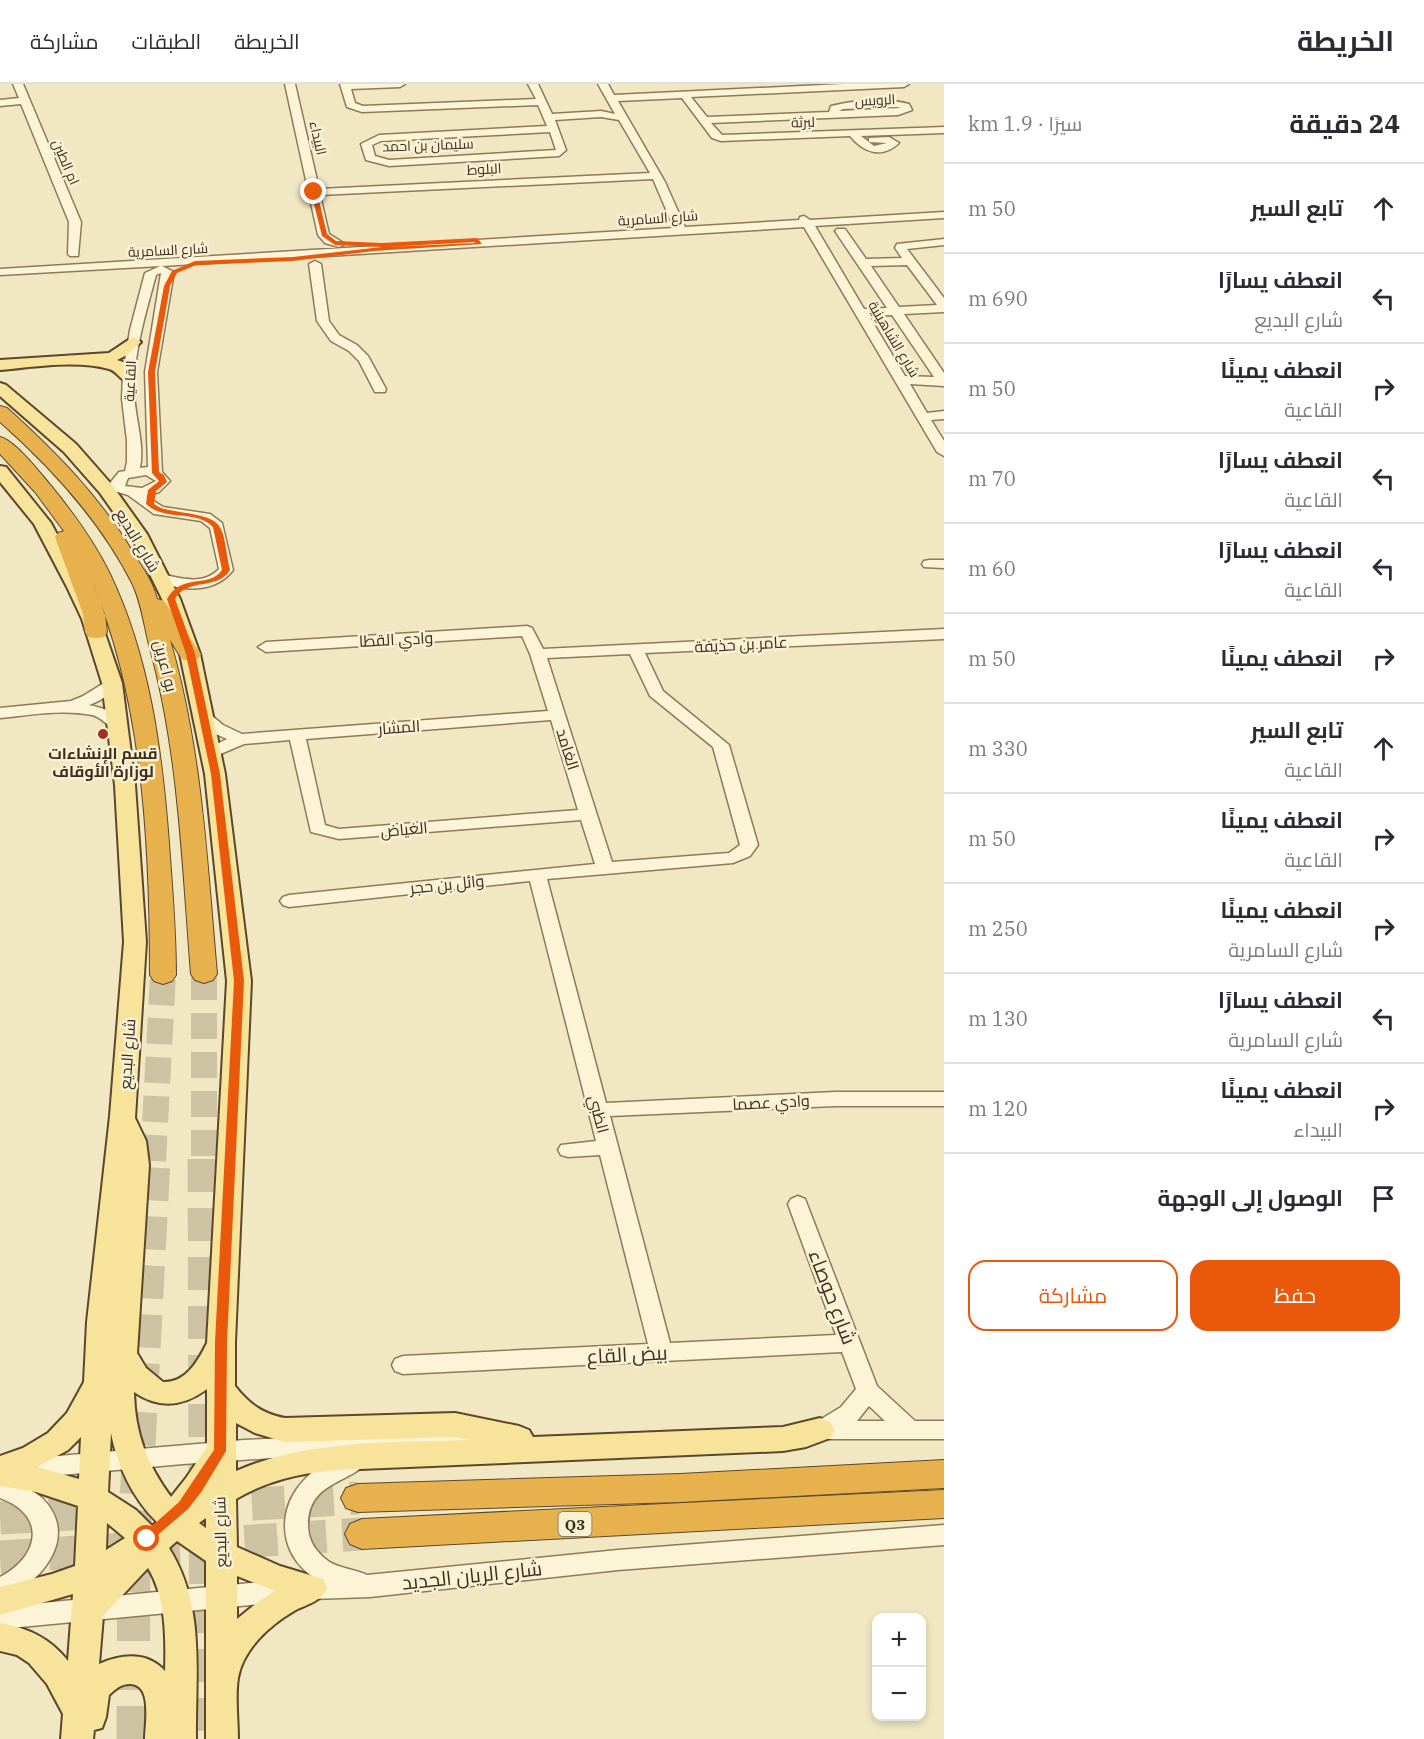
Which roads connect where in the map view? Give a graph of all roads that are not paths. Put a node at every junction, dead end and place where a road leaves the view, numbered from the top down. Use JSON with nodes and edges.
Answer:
{"nodes":[{"id":1,"x":18,"y":84,"type":"edge"},
{"id":2,"x":290,"y":84,"type":"edge"},
{"id":3,"x":400,"y":84,"type":"edge"},
{"id":4,"x":533,"y":84,"type":"edge"},
{"id":5,"x":603,"y":84,"type":"edge"},
{"id":6,"x":904,"y":84,"type":"edge"},
{"id":7,"x":346,"y":85,"type":"edge"},
{"id":8,"x":877,"y":85,"type":"edge"},
{"id":9,"x":830,"y":86,"type":"edge"},
{"id":10,"x":764,"y":87,"type":"edge"},
{"id":11,"x":684,"y":94,"type":"junction"},
{"id":12,"x":612,"y":98,"type":"junction"},
{"id":13,"x":23,"y":101,"type":"junction"},
{"id":14,"x":542,"y":102,"type":"junction"},
{"id":15,"x":0,"y":103,"type":"edge"},
{"id":16,"x":621,"y":113,"type":"junction"},
{"id":17,"x":833,"y":115,"type":"junction"},
{"id":18,"x":550,"y":117,"type":"junction"},
{"id":19,"x":793,"y":117,"type":"junction"},
{"id":20,"x":703,"y":120,"type":"junction"},
{"id":21,"x":813,"y":127,"type":"dead end"},
{"id":22,"x":554,"y":129,"type":"junction"},
{"id":23,"x":944,"y":130,"type":"edge"},
{"id":24,"x":656,"y":178,"type":"junction"},
{"id":25,"x":314,"y":192,"type":"junction"},
{"id":26,"x":944,"y":213,"type":"edge"},
{"id":27,"x":674,"y":226,"type":"junction"},
{"id":28,"x":838,"y":227,"type":"junction"},
{"id":29,"x":809,"y":230,"type":"junction"},
{"id":30,"x":324,"y":235,"type":"junction"},
{"id":31,"x":478,"y":242,"type":"junction"},
{"id":32,"x":944,"y":242,"type":"edge"},
{"id":33,"x":339,"y":244,"type":"junction"},
{"id":34,"x":312,"y":245,"type":"junction"},
{"id":35,"x":378,"y":247,"type":"junction"},
{"id":36,"x":74,"y":254,"type":"junction"},
{"id":37,"x":197,"y":259,"type":"junction"},
{"id":38,"x":319,"y":260,"type":"junction"},
{"id":39,"x":91,"y":261,"type":"junction"},
{"id":40,"x":910,"y":261,"type":"junction"},
{"id":41,"x":60,"y":262,"type":"junction"},
{"id":42,"x":862,"y":263,"type":"junction"},
{"id":43,"x":0,"y":266,"type":"edge"},
{"id":44,"x":122,"y":267,"type":"junction"},
{"id":45,"x":0,"y":272,"type":"edge"},
{"id":46,"x":167,"y":286,"type":"junction"},
{"id":47,"x":146,"y":292,"type":"junction"},
{"id":48,"x":944,"y":307,"type":"edge"},
{"id":49,"x":896,"y":311,"type":"junction"},
{"id":50,"x":862,"y":313,"type":"junction"},
{"id":51,"x":133,"y":342,"type":"junction"},
{"id":52,"x":0,"y":365,"type":"edge"},
{"id":53,"x":0,"y":370,"type":"edge"},
{"id":54,"x":128,"y":377,"type":"junction"},
{"id":55,"x":901,"y":380,"type":"junction"},
{"id":56,"x":944,"y":382,"type":"edge"},
{"id":57,"x":0,"y":388,"type":"edge"},
{"id":58,"x":380,"y":389,"type":"dead end"},
{"id":59,"x":0,"y":412,"type":"edge"},
{"id":60,"x":944,"y":415,"type":"edge"},
{"id":61,"x":923,"y":417,"type":"junction"},
{"id":62,"x":0,"y":443,"type":"edge"},
{"id":63,"x":944,"y":452,"type":"edge"},
{"id":64,"x":0,"y":471,"type":"edge"},
{"id":65,"x":132,"y":472,"type":"junction"},
{"id":66,"x":155,"y":473,"type":"junction"},
{"id":67,"x":151,"y":497,"type":"junction"},
{"id":68,"x":67,"y":522,"type":"junction"},
{"id":69,"x":152,"y":582,"type":"junction"},
{"id":70,"x":179,"y":592,"type":"junction"},
{"id":71,"x":527,"y":631,"type":"joint"},
{"id":72,"x":96,"y":632,"type":"junction"},
{"id":73,"x":944,"y":634,"type":"edge"},
{"id":74,"x":266,"y":647,"type":"dead end"},
{"id":75,"x":635,"y":649,"type":"junction"},
{"id":76,"x":190,"y":654,"type":"junction"},
{"id":77,"x":538,"y":654,"type":"junction"},
{"id":78,"x":112,"y":683,"type":"junction"},
{"id":79,"x":60,"y":707,"type":"junction"},
{"id":80,"x":0,"y":713,"type":"edge"},
{"id":81,"x":557,"y":715,"type":"junction"},
{"id":82,"x":205,"y":718,"type":"junction"},
{"id":83,"x":119,"y":726,"type":"junction"},
{"id":84,"x":297,"y":735,"type":"junction"},
{"id":85,"x":241,"y":739,"type":"junction"},
{"id":86,"x":211,"y":753,"type":"junction"},
{"id":87,"x":588,"y":814,"type":"junction"},
{"id":88,"x":605,"y":868,"type":"junction"},
{"id":89,"x":537,"y":875,"type":"junction"},
{"id":90,"x":289,"y":901,"type":"dead end"},
{"id":91,"x":204,"y":974,"type":"tunnel mouth"},
{"id":92,"x":164,"y":975,"type":"tunnel mouth"},
{"id":93,"x":944,"y":1099,"type":"edge"},
{"id":94,"x":598,"y":1110,"type":"junction"},
{"id":95,"x":123,"y":1116,"type":"junction"},
{"id":96,"x":607,"y":1147,"type":"junction"},
{"id":97,"x":568,"y":1150,"type":"dead end"},
{"id":98,"x":798,"y":1203,"type":"dead end"},
{"id":99,"x":221,"y":1342,"type":"junction"},
{"id":100,"x":850,"y":1343,"type":"junction"},
{"id":101,"x":660,"y":1352,"type":"junction"},
{"id":102,"x":124,"y":1355,"type":"junction"},
{"id":103,"x":403,"y":1365,"type":"dead end"},
{"id":104,"x":100,"y":1377,"type":"junction"},
{"id":105,"x":222,"y":1390,"type":"junction"},
{"id":106,"x":868,"y":1391,"type":"junction"},
{"id":107,"x":820,"y":1430,"type":"junction"},
{"id":108,"x":910,"y":1430,"type":"junction"},
{"id":109,"x":944,"y":1430,"type":"edge"},
{"id":110,"x":519,"y":1438,"type":"junction"},
{"id":111,"x":220,"y":1451,"type":"junction"},
{"id":112,"x":363,"y":1456,"type":"junction"},
{"id":113,"x":130,"y":1457,"type":"junction"},
{"id":114,"x":94,"y":1461,"type":"junction"},
{"id":115,"x":0,"y":1471,"type":"edge"},
{"id":116,"x":944,"y":1474,"type":"edge"},
{"id":117,"x":0,"y":1488,"type":"edge"},
{"id":118,"x":220,"y":1493,"type":"junction"},
{"id":119,"x":93,"y":1497,"type":"junction"},
{"id":120,"x":358,"y":1498,"type":"tunnel mouth"},
{"id":121,"x":944,"y":1504,"type":"edge"},
{"id":122,"x":174,"y":1521,"type":"junction"},
{"id":123,"x":362,"y":1534,"type":"tunnel mouth"},
{"id":124,"x":944,"y":1535,"type":"edge"},
{"id":125,"x":149,"y":1542,"type":"junction"},
{"id":126,"x":220,"y":1553,"type":"junction"},
{"id":127,"x":89,"y":1575,"type":"junction"},
{"id":128,"x":370,"y":1586,"type":"junction"},
{"id":129,"x":312,"y":1588,"type":"junction"},
{"id":130,"x":0,"y":1589,"type":"edge"},
{"id":131,"x":221,"y":1597,"type":"junction"},
{"id":132,"x":0,"y":1601,"type":"edge"},
{"id":133,"x":176,"y":1602,"type":"junction"},
{"id":134,"x":88,"y":1611,"type":"junction"},
{"id":135,"x":0,"y":1618,"type":"edge"},
{"id":136,"x":0,"y":1637,"type":"edge"},
{"id":137,"x":220,"y":1685,"type":"junction"},
{"id":138,"x":82,"y":1731,"type":"edge"},
{"id":139,"x":161,"y":1739,"type":"edge"},
{"id":140,"x":180,"y":1739,"type":"edge"},
{"id":141,"x":222,"y":1739,"type":"edge"}],
"edges":[{"from":1,"to":13,"type":"street","name":"ام الطين"},
{"from":2,"to":25,"type":"street","name":"البيداء"},
{"from":3,"to":7,"type":"street"},
{"from":4,"to":14,"type":"street","name":"سليمان بن احمد"},
{"from":5,"to":12,"type":"street"},
{"from":6,"to":8,"type":"street"},
{"from":7,"to":14,"type":"street"},
{"from":8,"to":9,"type":"street"},
{"from":9,"to":10,"type":"street"},
{"from":10,"to":11,"type":"street"},
{"from":11,"to":12,"type":"street"},
{"from":11,"to":20,"type":"street","name":"لبرثة"},
{"from":12,"to":16,"type":"street"},
{"from":13,"to":15,"type":"street"},
{"from":13,"to":36,"type":"street","name":"ام الطين"},
{"from":14,"to":18,"type":"street","name":"سليمان بن احمد"},
{"from":16,"to":18,"type":"street"},
{"from":16,"to":24,"type":"street"},
{"from":17,"to":17,"type":"street","name":"الرويس"},
{"from":17,"to":19,"type":"street","name":"الرويس"},
{"from":18,"to":22,"type":"street","name":"سليمان بن احمد"},
{"from":19,"to":20,"type":"street","name":"الرويس"},
{"from":19,"to":21,"type":"street"},
{"from":20,"to":23,"type":"street","name":"لبرثة"},
{"from":22,"to":22,"type":"street","name":"سليمان بن احمد"},
{"from":24,"to":25,"type":"street","name":"البلوط"},
{"from":24,"to":27,"type":"street"},
{"from":25,"to":30,"type":"street","name":"البيداء"},
{"from":26,"to":28,"type":"street"},
{"from":26,"to":29,"type":"street"},
{"from":27,"to":29,"type":"street","name":"شارع السامرية"},
{"from":27,"to":29,"type":"street"},
{"from":27,"to":31,"type":"street","name":"شارع السامرية"},
{"from":27,"to":31,"type":"street","name":"شارع السامرية"},
{"from":28,"to":29,"type":"street"},
{"from":28,"to":42,"type":"street","name":"شارع الشاهينية"},
{"from":29,"to":50,"type":"street","name":"شارع الشاهينية"},
{"from":30,"to":33,"type":"street"},
{"from":30,"to":34,"type":"street"},
{"from":31,"to":35,"type":"street","name":"شارع السامرية"},
{"from":32,"to":40,"type":"street"},
{"from":33,"to":34,"type":"street","name":"شارع السامرية"},
{"from":33,"to":35,"type":"street","name":"شارع السامرية"},
{"from":34,"to":37,"type":"street","name":"شارع السامرية"},
{"from":35,"to":37,"type":"street","name":"شارع السامرية"},
{"from":35,"to":38,"type":"street","name":"شارع السامرية"},
{"from":35,"to":45,"type":"street","name":"شارع السامرية"},
{"from":36,"to":39,"type":"street"},
{"from":36,"to":41,"type":"street"},
{"from":37,"to":38,"type":"street","name":"شارع السامرية"},
{"from":37,"to":39,"type":"street","name":"شارع السامرية"},
{"from":37,"to":44,"type":"street","name":"شارع السامرية"},
{"from":37,"to":46,"type":"street"},
{"from":38,"to":58,"type":"street"},
{"from":39,"to":41,"type":"street","name":"شارع السامرية"},
{"from":40,"to":42,"type":"street"},
{"from":40,"to":48,"type":"street"},
{"from":41,"to":43,"type":"street","name":"شارع السامرية"},
{"from":42,"to":49,"type":"street","name":"شارع الشاهينية"},
{"from":44,"to":45,"type":"street","name":"شارع السامرية"},
{"from":44,"to":47,"type":"street"},
{"from":46,"to":47,"type":"street","name":"القاعية"},
{"from":46,"to":66,"type":"street","name":"القاعية"},
{"from":47,"to":51,"type":"street","name":"القاعية"},
{"from":48,"to":49,"type":"street"},
{"from":49,"to":50,"type":"street"},
{"from":49,"to":56,"type":"street","name":"شارع الشاهينية"},
{"from":50,"to":55,"type":"street","name":"شارع الشاهينية"},
{"from":51,"to":52,"type":"main road"},
{"from":51,"to":54,"type":"street","name":"القاعية"},
{"from":53,"to":54,"type":"main road"},
{"from":54,"to":65,"type":"street","name":"القاعية"},
{"from":55,"to":56,"type":"street"},
{"from":55,"to":61,"type":"street","name":"شارع الشاهينية"},
{"from":57,"to":69,"type":"main road","name":"شارع البديع"},
{"from":59,"to":69,"type":"highway","name":"بو اعرين"},
{"from":60,"to":61,"type":"street"},
{"from":61,"to":63,"type":"street","name":"شارع الشاهينية"},
{"from":62,"to":68,"type":"highway","name":"بو اعرين"},
{"from":64,"to":72,"type":"main road","name":"شارع البديع"},
{"from":65,"to":66,"type":"street"},
{"from":65,"to":67,"type":"street"},
{"from":66,"to":67,"type":"street","name":"القاعية"},
{"from":67,"to":70,"type":"street"},
{"from":68,"to":72,"type":"highway"},
{"from":68,"to":92,"type":"highway","name":"بو اعرين"},
{"from":69,"to":70,"type":"main road","name":"شارع البديع"},
{"from":69,"to":76,"type":"highway"},
{"from":69,"to":91,"type":"highway","name":"بو اعرين"},
{"from":70,"to":76,"type":"main road","name":"شارع البديع"},
{"from":71,"to":74,"type":"street","name":"وادي القطا"},
{"from":71,"to":77,"type":"street","name":"الغامد"},
{"from":72,"to":78,"type":"main road","name":"شارع البديع"},
{"from":73,"to":75,"type":"street","name":"عامر بن حذيفة"},
{"from":75,"to":77,"type":"street","name":"عامر بن حذيفة"},
{"from":75,"to":88,"type":"street","name":"وائل بن حجر"},
{"from":76,"to":82,"type":"main road","name":"شارع البديع"},
{"from":77,"to":81,"type":"street","name":"الغامد"},
{"from":78,"to":79,"type":"street"},
{"from":78,"to":83,"type":"main road","name":"شارع البديع"},
{"from":79,"to":80,"type":"street"},
{"from":79,"to":83,"type":"street"},
{"from":81,"to":84,"type":"street","name":"المشار"},
{"from":81,"to":87,"type":"street","name":"الغامد"},
{"from":82,"to":85,"type":"street","name":"المشار"},
{"from":82,"to":86,"type":"main road","name":"شارع البديع"},
{"from":83,"to":95,"type":"main road","name":"شارع البديع"},
{"from":84,"to":85,"type":"street","name":"المشار"},
{"from":84,"to":87,"type":"street","name":"الغياض"},
{"from":85,"to":86,"type":"street","name":"المشار"},
{"from":86,"to":99,"type":"main road","name":"شارع البديع"},
{"from":87,"to":88,"type":"street","name":"الغامد"},
{"from":88,"to":89,"type":"street","name":"وائل بن حجر"},
{"from":89,"to":90,"type":"street","name":"وائل بن حجر"},
{"from":89,"to":94,"type":"street","name":"الظبي"},
{"from":93,"to":94,"type":"street","name":"وادي عصما"},
{"from":94,"to":96,"type":"street","name":"الظبي"},
{"from":95,"to":102,"type":"main road"},
{"from":95,"to":104,"type":"main road","name":"شارع البديع"},
{"from":96,"to":97,"type":"street"},
{"from":96,"to":101,"type":"street","name":"الظبي"},
{"from":98,"to":100,"type":"street","name":"شارع حوصاء"},
{"from":99,"to":102,"type":"main road"},
{"from":99,"to":105,"type":"main road","name":"شارع البديع"},
{"from":100,"to":101,"type":"street","name":"بيض القاع"},
{"from":100,"to":106,"type":"street","name":"شارع حوصاء"},
{"from":101,"to":103,"type":"street","name":"بيض القاع"},
{"from":102,"to":113,"type":"main road"},
{"from":104,"to":114,"type":"main road","name":"شارع البديع"},
{"from":104,"to":115,"type":"main road"},
{"from":105,"to":110,"type":"main road"},
{"from":105,"to":111,"type":"main road","name":"شارع البديع"},
{"from":106,"to":107,"type":"street"},
{"from":106,"to":108,"type":"street","name":"شارع حوصاء"},
{"from":107,"to":108,"type":"street"},
{"from":107,"to":110,"type":"street"},
{"from":107,"to":112,"type":"main road"},
{"from":108,"to":109,"type":"street"},
{"from":110,"to":111,"type":"street"},
{"from":111,"to":113,"type":"street"},
{"from":111,"to":118,"type":"main road","name":"شارع البديع"},
{"from":111,"to":122,"type":"main road"},
{"from":112,"to":118,"type":"main road"},
{"from":112,"to":128,"type":"street"},
{"from":113,"to":114,"type":"street"},
{"from":113,"to":122,"type":"main road"},
{"from":114,"to":115,"type":"street"},
{"from":114,"to":119,"type":"main road","name":"شارع البديع"},
{"from":115,"to":119,"type":"main road"},
{"from":116,"to":120,"type":"highway","number":"Q3"},
{"from":117,"to":130,"type":"street"},
{"from":118,"to":122,"type":"main road"},
{"from":118,"to":126,"type":"main road","name":"شارع البديع"},
{"from":119,"to":125,"type":"main road"},
{"from":119,"to":127,"type":"main road","name":"شارع البديع"},
{"from":121,"to":123,"type":"highway","number":"Q3"},
{"from":122,"to":125,"type":"main road"},
{"from":122,"to":126,"type":"main road"},
{"from":124,"to":128,"type":"street","name":"شارع الريان الجديد"},
{"from":125,"to":127,"type":"main road"},
{"from":125,"to":133,"type":"main road"},
{"from":125,"to":134,"type":"main road"},
{"from":126,"to":129,"type":"main road"},
{"from":126,"to":131,"type":"main road","name":"شارع البديع"},
{"from":127,"to":132,"type":"main road"},
{"from":127,"to":134,"type":"main road","name":"شارع البديع"},
{"from":128,"to":129,"type":"street","name":"شارع الريان الجديد"},
{"from":129,"to":131,"type":"street","name":"شارع الريان الجديد"},
{"from":129,"to":137,"type":"main road"},
{"from":131,"to":133,"type":"street","name":"شارع الريان الجديد"},
{"from":131,"to":137,"type":"main road","name":"شارع البديع"},
{"from":133,"to":134,"type":"street","name":"شارع الريان الجديد"},
{"from":133,"to":140,"type":"main road"},
{"from":134,"to":135,"type":"street","name":"شارع الريان الجديد"},
{"from":134,"to":138,"type":"main road","name":"شارع البديع"},
{"from":136,"to":138,"type":"main road"},
{"from":137,"to":141,"type":"main road","name":"شارع البديع"},
{"from":138,"to":139,"type":"main road"}]}
